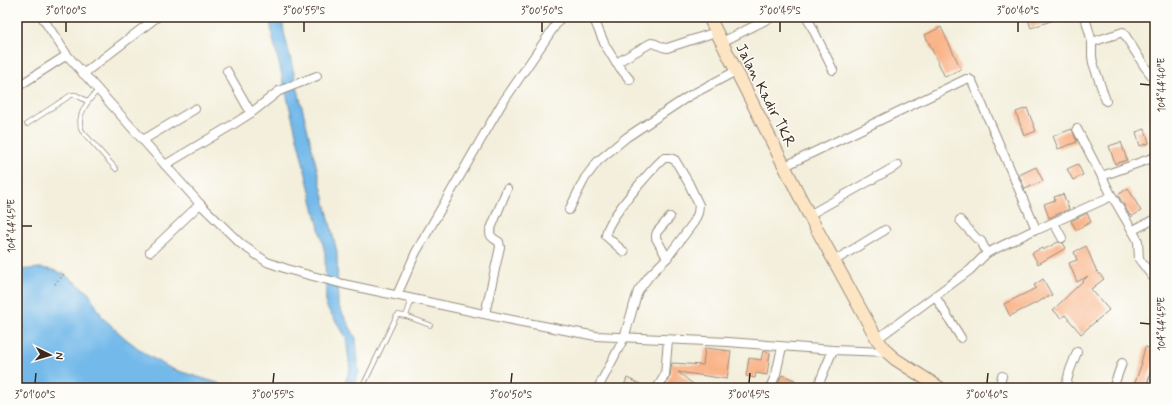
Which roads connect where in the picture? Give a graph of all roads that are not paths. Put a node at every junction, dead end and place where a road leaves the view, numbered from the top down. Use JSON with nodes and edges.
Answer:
{"nodes":[{"id":1,"x":42,"y":17,"type":"edge"},
{"id":2,"x":157,"y":17,"type":"edge"},
{"id":3,"x":561,"y":17,"type":"edge"},
{"id":4,"x":593,"y":17,"type":"edge"},
{"id":5,"x":709,"y":17,"type":"edge"},
{"id":6,"x":772,"y":17,"type":"edge"},
{"id":7,"x":807,"y":17,"type":"edge"},
{"id":8,"x":1085,"y":17,"type":"edge"},
{"id":9,"x":719,"y":37,"type":"junction"},
{"id":10,"x":1092,"y":42,"type":"junction"},
{"id":11,"x":67,"y":55,"type":"junction"},
{"id":12,"x":616,"y":63,"type":"junction"},
{"id":13,"x":833,"y":70,"type":"dead end"},
{"id":14,"x":227,"y":71,"type":"dead end"},
{"id":15,"x":736,"y":71,"type":"junction"},
{"id":16,"x":83,"y":74,"type":"junction"},
{"id":17,"x":317,"y":76,"type":"dead end"},
{"id":18,"x":630,"y":80,"type":"dead end"},
{"id":19,"x":1155,"y":80,"type":"edge"},
{"id":20,"x":17,"y":87,"type":"edge"},
{"id":21,"x":98,"y":90,"type":"junction"},
{"id":22,"x":1106,"y":100,"type":"dead end"},
{"id":23,"x":87,"y":101,"type":"junction"},
{"id":24,"x":195,"y":109,"type":"dead end"},
{"id":25,"x":251,"y":113,"type":"junction"},
{"id":26,"x":27,"y":124,"type":"dead end"},
{"id":27,"x":1077,"y":129,"type":"dead end"},
{"id":28,"x":143,"y":140,"type":"junction"},
{"id":29,"x":1155,"y":157,"type":"edge"},
{"id":30,"x":165,"y":165,"type":"junction"},
{"id":31,"x":898,"y":165,"type":"dead end"},
{"id":32,"x":785,"y":166,"type":"junction"},
{"id":33,"x":116,"y":169,"type":"dead end"},
{"id":34,"x":1102,"y":176,"type":"junction"},
{"id":35,"x":507,"y":189,"type":"dead end"},
{"id":36,"x":1112,"y":196,"type":"junction"},
{"id":37,"x":200,"y":204,"type":"junction"},
{"id":38,"x":569,"y":210,"type":"dead end"},
{"id":39,"x":809,"y":215,"type":"junction"},
{"id":40,"x":670,"y":217,"type":"dead end"},
{"id":41,"x":1155,"y":219,"type":"edge"},
{"id":42,"x":960,"y":220,"type":"dead end"},
{"id":43,"x":1054,"y":223,"type":"junction"},
{"id":44,"x":1036,"y":229,"type":"junction"},
{"id":45,"x":885,"y":230,"type":"dead end"},
{"id":46,"x":1133,"y":230,"type":"junction"},
{"id":47,"x":1062,"y":238,"type":"dead end"},
{"id":48,"x":150,"y":252,"type":"dead end"},
{"id":49,"x":624,"y":252,"type":"dead end"},
{"id":50,"x":987,"y":253,"type":"junction"},
{"id":51,"x":667,"y":258,"type":"junction"},
{"id":52,"x":834,"y":261,"type":"junction"},
{"id":53,"x":1155,"y":280,"type":"edge"},
{"id":54,"x":397,"y":295,"type":"junction"},
{"id":55,"x":935,"y":296,"type":"junction"},
{"id":56,"x":410,"y":298,"type":"junction"},
{"id":57,"x":485,"y":314,"type":"junction"},
{"id":58,"x":406,"y":316,"type":"junction"},
{"id":59,"x":430,"y":325,"type":"dead end"},
{"id":60,"x":624,"y":338,"type":"junction"},
{"id":61,"x":961,"y":338,"type":"dead end"},
{"id":62,"x":877,"y":339,"type":"junction"},
{"id":63,"x":668,"y":340,"type":"junction"},
{"id":64,"x":782,"y":347,"type":"junction"},
{"id":65,"x":834,"y":350,"type":"junction"},
{"id":66,"x":887,"y":352,"type":"junction"},
{"id":67,"x":1077,"y":352,"type":"dead end"},
{"id":68,"x":1122,"y":363,"type":"dead end"},
{"id":69,"x":1155,"y":374,"type":"edge"},
{"id":70,"x":1002,"y":376,"type":"dead end"},
{"id":71,"x":938,"y":387,"type":"edge"},
{"id":72,"x":362,"y":388,"type":"edge"},
{"id":73,"x":598,"y":388,"type":"edge"},
{"id":74,"x":657,"y":388,"type":"edge"},
{"id":75,"x":770,"y":388,"type":"edge"},
{"id":76,"x":817,"y":388,"type":"edge"},
{"id":77,"x":999,"y":388,"type":"edge"},
{"id":78,"x":1065,"y":388,"type":"edge"},
{"id":79,"x":1113,"y":388,"type":"edge"},
{"id":80,"x":1151,"y":388,"type":"edge"}],
"edges":[{"from":1,"to":11,"type":"street"},
{"from":2,"to":16,"type":"street"},
{"from":3,"to":54,"type":"street"},
{"from":4,"to":12,"type":"street"},
{"from":5,"to":9,"type":"street","name":"Jalan Kadir TKR"},
{"from":6,"to":9,"type":"street"},
{"from":7,"to":13,"type":"street"},
{"from":8,"to":10,"type":"street"},
{"from":9,"to":12,"type":"street"},
{"from":9,"to":15,"type":"street","name":"Jalan Kadir TKR"},
{"from":10,"to":19,"type":"street"},
{"from":10,"to":22,"type":"street"},
{"from":11,"to":16,"type":"street"},
{"from":11,"to":20,"type":"street"},
{"from":12,"to":18,"type":"street"},
{"from":14,"to":25,"type":"street"},
{"from":15,"to":32,"type":"street","name":"Jalan Kadir TKR"},
{"from":15,"to":38,"type":"street"},
{"from":16,"to":21,"type":"street"},
{"from":17,"to":25,"type":"street"},
{"from":21,"to":23,"type":"lane"},
{"from":21,"to":28,"type":"street"},
{"from":23,"to":26,"type":"lane"},
{"from":23,"to":33,"type":"lane"},
{"from":24,"to":28,"type":"street"},
{"from":25,"to":30,"type":"street"},
{"from":27,"to":34,"type":"street"},
{"from":28,"to":30,"type":"street"},
{"from":29,"to":34,"type":"street"},
{"from":30,"to":37,"type":"street"},
{"from":31,"to":39,"type":"street"},
{"from":32,"to":39,"type":"street","name":"Jalan Kadir TKR"},
{"from":32,"to":44,"type":"street"},
{"from":34,"to":36,"type":"street"},
{"from":35,"to":57,"type":"street"},
{"from":36,"to":43,"type":"street"},
{"from":36,"to":46,"type":"street"},
{"from":37,"to":48,"type":"street"},
{"from":37,"to":54,"type":"street"},
{"from":39,"to":52,"type":"street","name":"Jalan Kadir TKR"},
{"from":40,"to":51,"type":"street"},
{"from":41,"to":46,"type":"street"},
{"from":42,"to":50,"type":"street"},
{"from":43,"to":44,"type":"street"},
{"from":43,"to":47,"type":"street"},
{"from":44,"to":50,"type":"street"},
{"from":45,"to":52,"type":"street"},
{"from":46,"to":53,"type":"street"},
{"from":49,"to":51,"type":"street"},
{"from":50,"to":55,"type":"street"},
{"from":51,"to":60,"type":"street"},
{"from":52,"to":62,"type":"street","name":"Jalan Kadir TKR"},
{"from":54,"to":56,"type":"street"},
{"from":55,"to":61,"type":"street"},
{"from":55,"to":62,"type":"street"},
{"from":56,"to":57,"type":"street"},
{"from":56,"to":58,"type":"lane"},
{"from":57,"to":60,"type":"street"},
{"from":58,"to":59,"type":"lane"},
{"from":58,"to":72,"type":"lane"},
{"from":60,"to":63,"type":"street"},
{"from":60,"to":73,"type":"street"},
{"from":62,"to":66,"type":"street","name":"Jalan Kadir TKR"},
{"from":63,"to":64,"type":"street"},
{"from":63,"to":74,"type":"street"},
{"from":64,"to":65,"type":"street"},
{"from":64,"to":75,"type":"street"},
{"from":65,"to":66,"type":"street"},
{"from":65,"to":76,"type":"street"},
{"from":66,"to":71,"type":"street","name":"Jalan Kadir TKR"},
{"from":67,"to":78,"type":"street"},
{"from":68,"to":79,"type":"street"},
{"from":69,"to":80,"type":"street"},
{"from":70,"to":77,"type":"street"}]}
